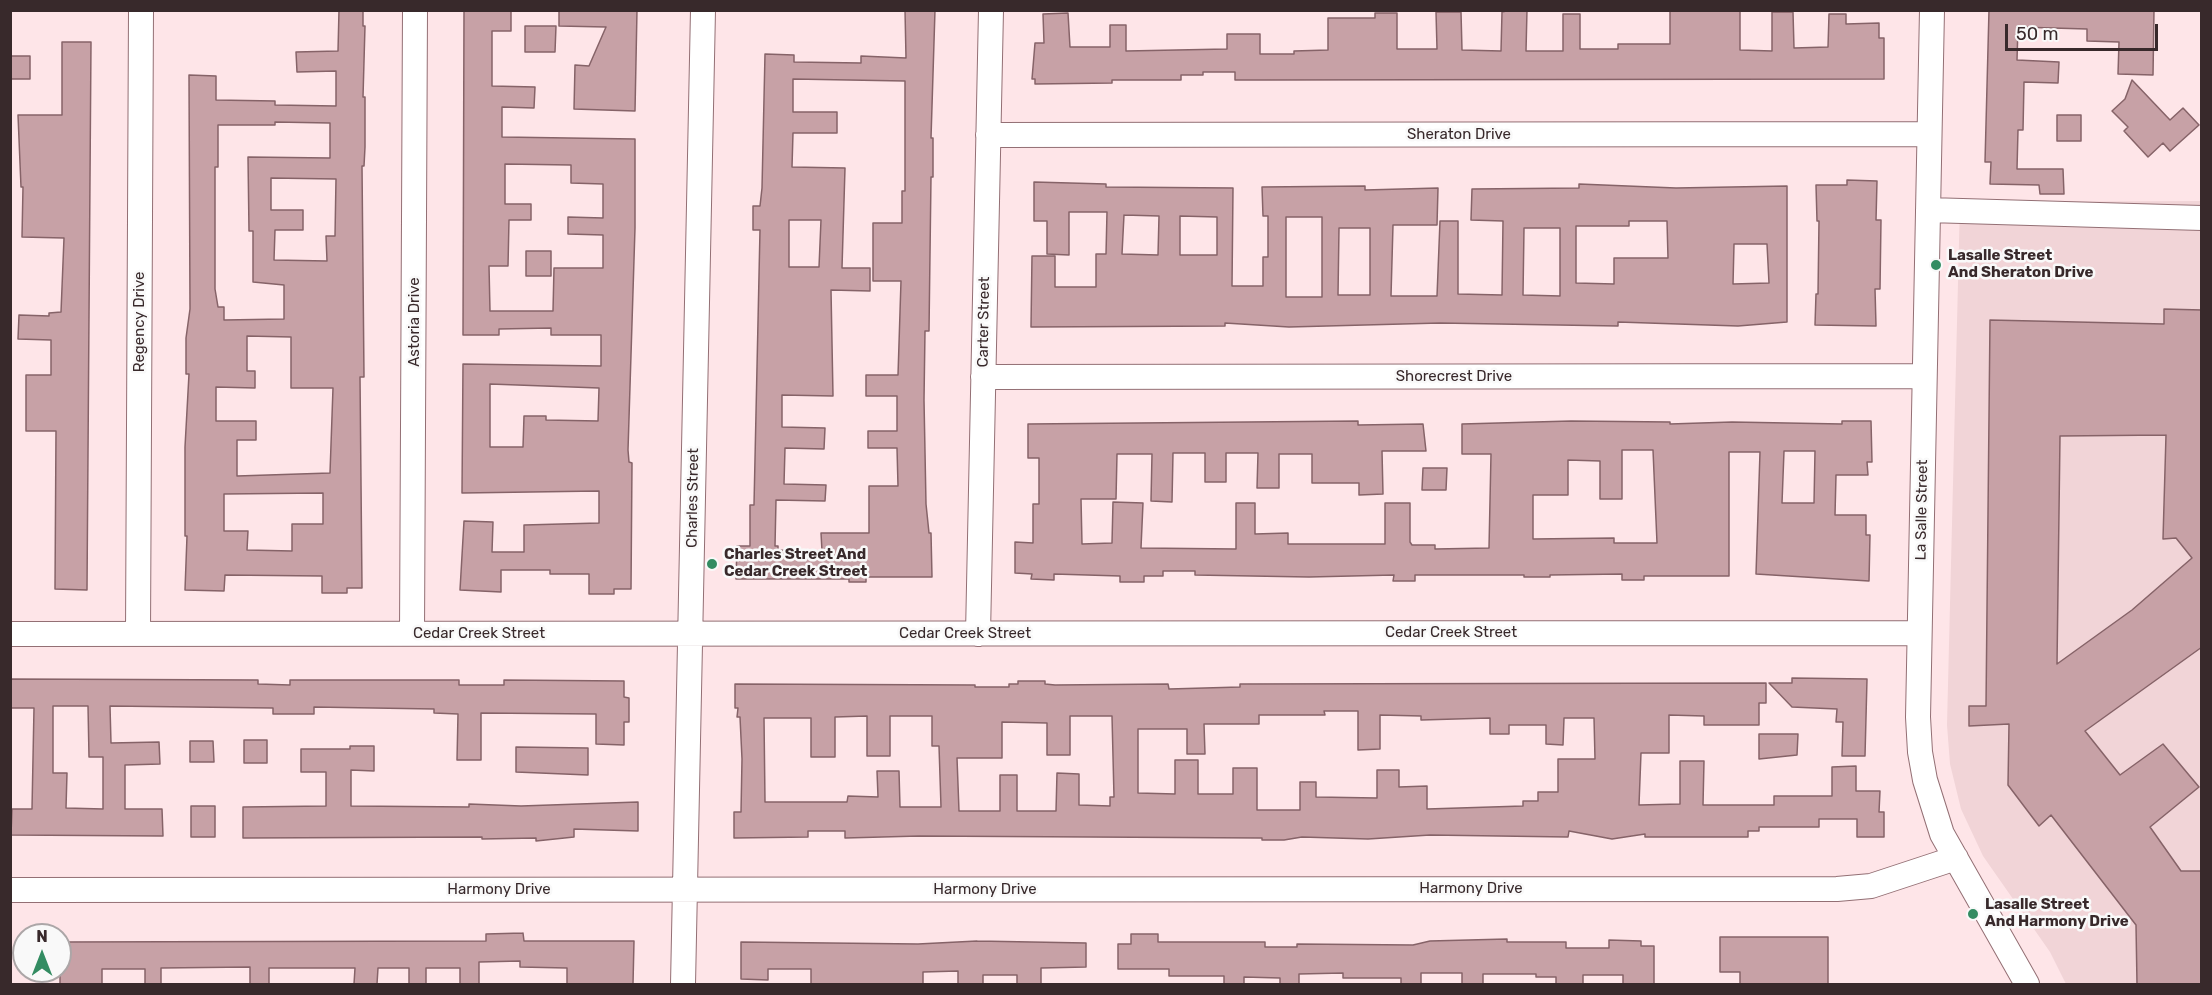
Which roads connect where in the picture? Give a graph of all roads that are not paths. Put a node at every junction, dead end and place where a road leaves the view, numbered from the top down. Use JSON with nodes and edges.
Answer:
{"nodes":[{"id":1,"x":141,"y":10,"type":"edge"},
{"id":2,"x":415,"y":10,"type":"edge"},
{"id":3,"x":703,"y":10,"type":"edge"},
{"id":4,"x":991,"y":10,"type":"edge"},
{"id":5,"x":1932,"y":10,"type":"edge"},
{"id":6,"x":1929,"y":134,"type":"junction"},
{"id":7,"x":988,"y":135,"type":"junction"},
{"id":8,"x":1928,"y":210,"type":"junction"},
{"id":9,"x":2202,"y":218,"type":"edge"},
{"id":10,"x":1924,"y":376,"type":"junction"},
{"id":11,"x":983,"y":377,"type":"junction"},
{"id":12,"x":1919,"y":633,"type":"junction"},
{"id":13,"x":10,"y":634,"type":"edge"},
{"id":14,"x":138,"y":634,"type":"junction"},
{"id":15,"x":412,"y":634,"type":"junction"},
{"id":16,"x":690,"y":634,"type":"junction"},
{"id":17,"x":978,"y":634,"type":"junction"},
{"id":18,"x":1956,"y":858,"type":"junction"},
{"id":19,"x":10,"y":890,"type":"edge"},
{"id":20,"x":684,"y":890,"type":"junction"},
{"id":21,"x":682,"y":984,"type":"edge"},
{"id":22,"x":2027,"y":984,"type":"edge"}],
"edges":[{"from":1,"to":14,"type":"street","name":"Regency Drive"},
{"from":2,"to":15,"type":"street","name":"Astoria Drive"},
{"from":3,"to":16,"type":"street","name":"Charles Street"},
{"from":4,"to":7,"type":"street","name":"Carter Street"},
{"from":5,"to":6,"type":"street","name":"La Salle Street"},
{"from":6,"to":7,"type":"street","name":"Sheraton Drive"},
{"from":6,"to":8,"type":"street","name":"La Salle Street"},
{"from":7,"to":11,"type":"street","name":"Carter Street"},
{"from":8,"to":9,"type":"street"},
{"from":8,"to":10,"type":"street","name":"La Salle Street"},
{"from":10,"to":11,"type":"street","name":"Shorecrest Drive"},
{"from":10,"to":12,"type":"street","name":"La Salle Street"},
{"from":11,"to":17,"type":"street","name":"Carter Street"},
{"from":12,"to":17,"type":"street","name":"Cedar Creek Street"},
{"from":12,"to":18,"type":"street","name":"La Salle Street"},
{"from":13,"to":14,"type":"street","name":"Cedar Creek Street"},
{"from":14,"to":15,"type":"street","name":"Cedar Creek Street"},
{"from":15,"to":16,"type":"street","name":"Cedar Creek Street"},
{"from":16,"to":17,"type":"street","name":"Cedar Creek Street"},
{"from":16,"to":20,"type":"street","name":"Charles Street"},
{"from":18,"to":20,"type":"street","name":"Harmony Drive"},
{"from":18,"to":22,"type":"street","name":"La Salle Street"},
{"from":19,"to":20,"type":"street","name":"Harmony Drive"},
{"from":20,"to":21,"type":"street","name":"Charles Street"}]}
